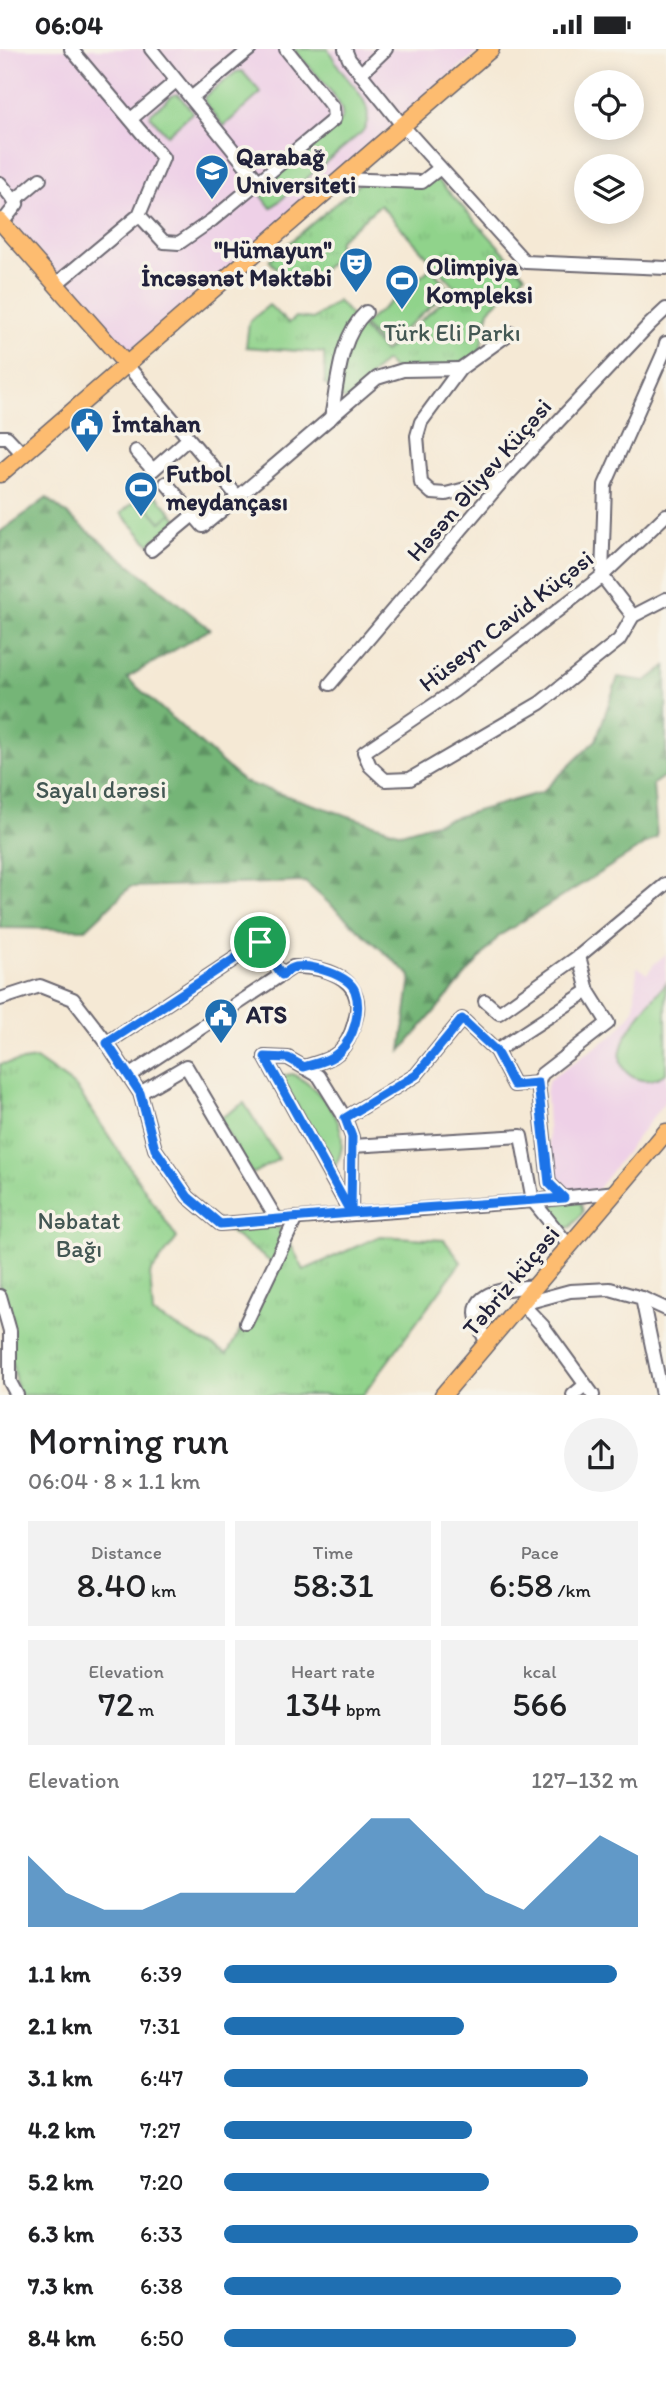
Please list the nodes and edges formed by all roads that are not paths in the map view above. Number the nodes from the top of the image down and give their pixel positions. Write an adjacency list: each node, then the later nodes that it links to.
1 (71, 49): 11 (street)
2 (151, 49): 9 (street)
3 (250, 49): 10 (street)
4 (286, 49): 16 (street)
5 (345, 49): 8 (street)
6 (386, 49): 8 (street)
7 (491, 49): 12 (main road)
8 (360, 74): 12 (street)
9 (176, 81): 10 (street); 11 (street)
10 (191, 98): 16 (street)
11 (131, 119): 19 (street)
12 (402, 125): 13 (street); 15 (main road)
13 (440, 168): 15 (street); 21 (street)
14 (40, 179): 18 (street)
15 (340, 179): 27 (main road)
16 (259, 182): 19 (street)
17 (0, 183): 18 (street)
18 (14, 201): 20 (street)
19 (139, 215): 22 (street)
20 (1, 222): 22 (main road)
21 (666, 268)
22 (55, 285): 27 (main road)
23 (666, 309): 35 (street, Həsən Əliyev Küçəsi)
24 (366, 312): 29 (street)
25 (510, 333): 28 (street)
26 (666, 344): 41 (street)
27 (126, 364): 31 (street); 33 (main road)
28 (460, 369): 29 (street); 35 (street)
29 (331, 418): 37 (street)
30 (0, 437): 33 (street)
31 (188, 439): 32 (street); 37 (street)
32 (136, 451)
33 (23, 454): 34 (main road)
34 (1, 472)
35 (504, 479): 44 (street, Həsən Əliyev Küçəsi)
36 (166, 483): 38 (street)
37 (238, 497): 38 (street)
38 (192, 515): 40 (street)
39 (666, 515): 41 (street, Hüseyn Cavid Küçəsi)
40 (151, 550)
41 (602, 576): 43 (street); 43 (street, Hüseyn Cavid Küçəsi)
42 (666, 599): 43 (street)
43 (633, 617)
44 (330, 684)
45 (666, 884): 46 (street)
46 (579, 956): 48 (street); 50 (street)
47 (282, 975): 51 (street); 53 (street); 54 (street)
48 (589, 991): 52 (street); 55 (street)
49 (0, 999): 51 (street)
50 (485, 1001)
51 (107, 1043): 54 (street)
52 (496, 1051): 55 (street); 57 (street)
53 (304, 1067): 57 (street); 63 (street)
54 (130, 1075): 56 (street)
55 (538, 1083): 61 (street)
56 (140, 1093): 65 (street); 65 (street)
57 (345, 1118): 59 (street)
58 (666, 1132): 60 (main road, Təbriz küçəsi)
59 (352, 1146): 62 (street); 63 (street)
60 (616, 1192): 61 (street); 66 (main road, Təbriz küçəsi)
61 (564, 1198): 62 (street)
62 (533, 1201): 63 (street); 66 (street)
63 (351, 1213): 64 (street)
64 (296, 1218): 65 (street); 72 (street)
65 (277, 1220)
66 (570, 1247): 67 (main road, Təbriz küçəsi)
67 (537, 1286): 70 (main road, Təbriz küçəsi); 73 (street)
68 (0, 1296): 75 (street)
69 (642, 1298): 70 (street); 71 (street); 78 (street)
70 (522, 1304): 73 (main road, Təbriz küçəsi); 74 (street)
71 (666, 1309)
72 (246, 1323)
73 (487, 1345): 76 (main road, Təbriz küçəsi)
74 (589, 1390): 77 (street)
75 (17, 1395)
76 (443, 1395)
77 (573, 1395)
78 (662, 1395)

